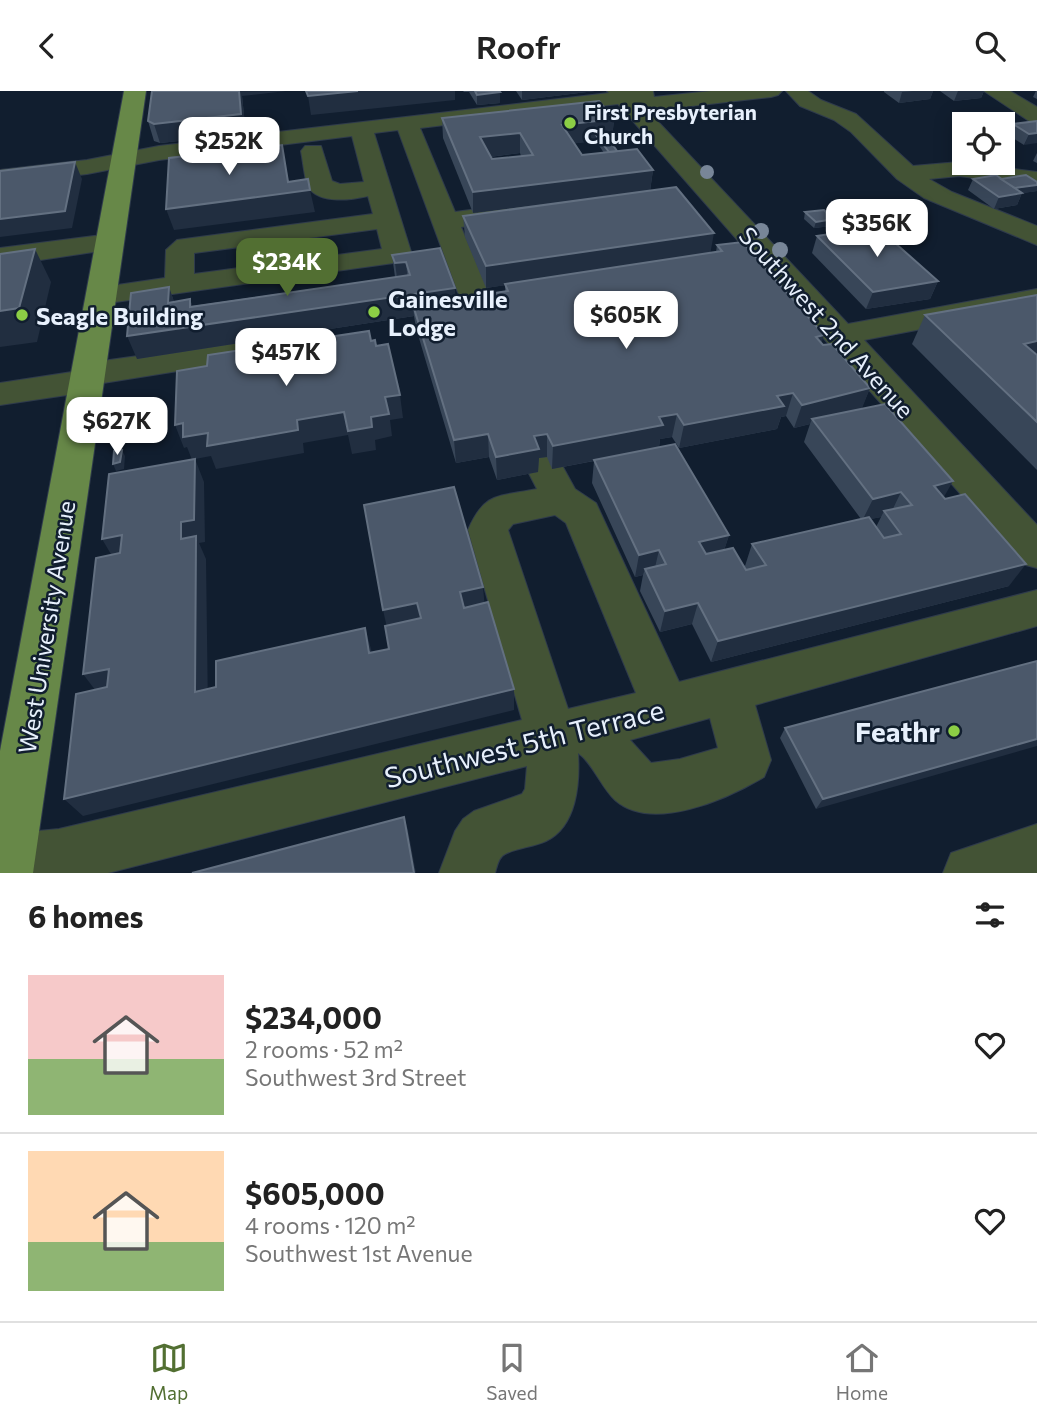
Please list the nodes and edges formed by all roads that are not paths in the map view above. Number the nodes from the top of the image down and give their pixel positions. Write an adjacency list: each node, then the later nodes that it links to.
1 (135, 91): 13 (main road, West University Avenue)
2 (771, 91): 6 (street)
3 (797, 91): 16 (street)
4 (995, 91): 7 (street)
5 (846, 94): 9 (street)
6 (635, 97): 8 (street); 20 (street, Southwest 2nd Avenue)
7 (1037, 116)
8 (406, 122): 10 (street); 22 (street)
9 (891, 127)
10 (363, 137): 11 (street); 13 (street); 19 (street)
11 (313, 151): 14 (street); 19 (street)
12 (925, 152): 15 (street)
13 (124, 160): 17 (street); 24 (main road, West University Avenue)
14 (181, 169)
15 (944, 170): 16 (street); 18 (street)
16 (906, 174): 23 (street)
17 (0, 177)
18 (1037, 179)
19 (379, 187): 30 (street)
20 (710, 195): 25 (street, Southwest 2nd Avenue); 33 (street, Southwest 2nd Avenue)
21 (540, 209): 22 (street)
22 (445, 221): 32 (street)
23 (1037, 237)
24 (110, 242): 26 (street); 30 (main road, West University Avenue)
25 (766, 254): 27 (street); 28 (street, Southwest 2nd Avenue)
26 (0, 257)
27 (733, 259)
28 (794, 285): 29 (street); 33 (street, Southwest 2nd Avenue)
29 (760, 290)
30 (101, 295): 35 (main road, West University Avenue)
31 (1037, 298): 33 (street)
32 (483, 317)
33 (851, 333): 39 (street, Southwest 2nd Avenue); 40 (street, Southwest 2nd Avenue)
34 (285, 345): 35 (street)
35 (87, 378): 36 (street); 46 (main road, West University Avenue)
36 (0, 394)
37 (540, 458): 38 (street)
38 (561, 499): 43 (street); 44 (street)
39 (1037, 516)
40 (1037, 552)
41 (1037, 608): 42 (street, Southwest 5th Terrace)
42 (728, 691): 43 (street, Southwest 5th Terrace); 44 (street)
43 (666, 708): 44 (street, Southwest 5th Terrace)
44 (572, 731): 46 (street, Southwest 5th Terrace); 47 (street)
45 (1037, 852): 48 (street)
46 (6, 867)
47 (467, 873)
48 (971, 873)

